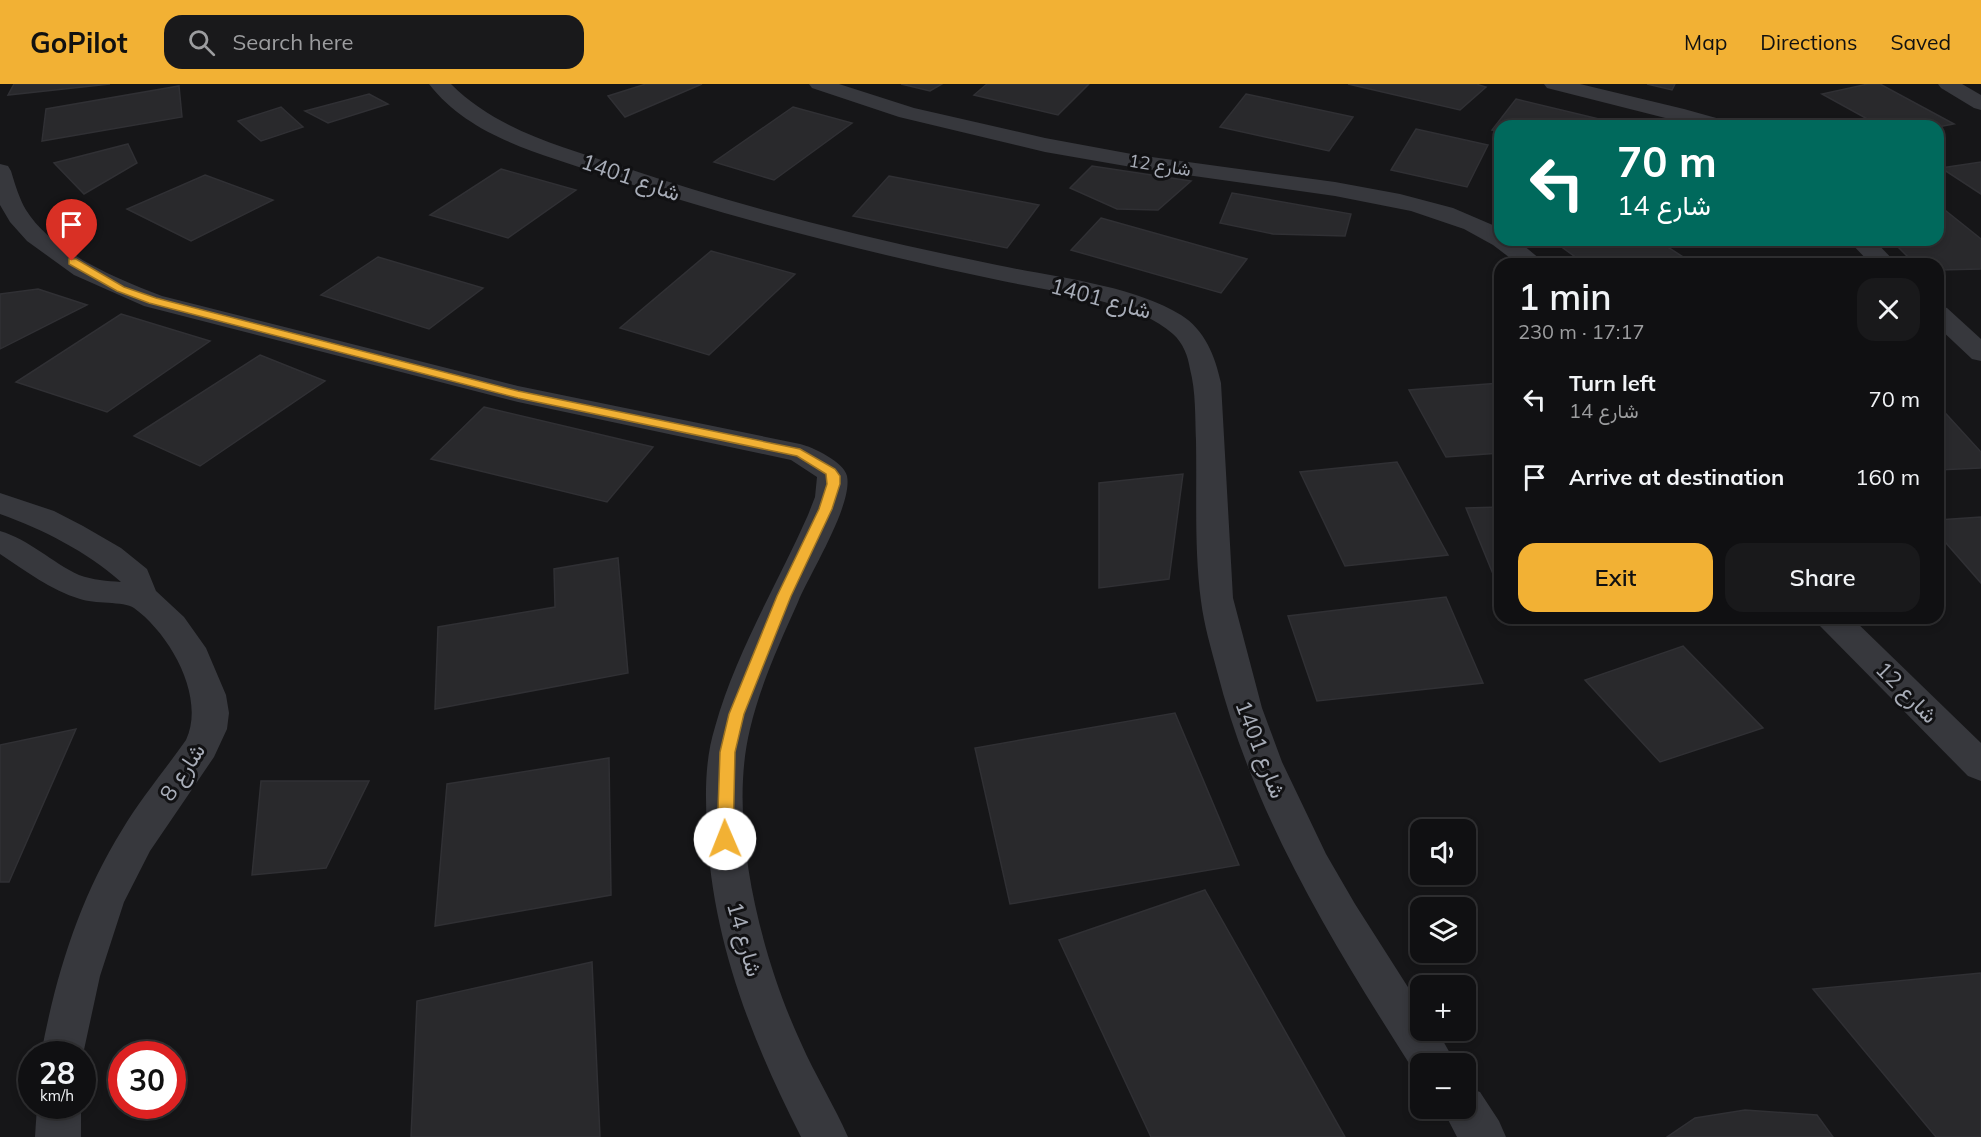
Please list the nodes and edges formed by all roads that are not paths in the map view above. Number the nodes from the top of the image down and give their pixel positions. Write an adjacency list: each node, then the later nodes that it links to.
1 (439, 84): 21 (street, شارع 1401)
2 (819, 84): 8 (street, شارع 12)
3 (1554, 84): 6 (street)
4 (1948, 84): 5 (street)
5 (1981, 104)
6 (1701, 120)
7 (0, 171): 25 (street, شارع 14)
8 (1494, 235)
9 (1510, 246): 11 (street, شارع 12)
10 (1866, 246): 12 (street)
11 (1526, 258)
12 (1879, 258)
13 (1944, 319): 14 (street)
14 (1981, 353)
15 (0, 503): 17 (street, شارع 8)
16 (0, 542): 17 (street)
17 (141, 596): 20 (street, شارع 8)
18 (1838, 624): 19 (street, شارع 12)
19 (1981, 766)
20 (65, 1041)
21 (1427, 1053)
22 (59, 1119): 24 (street)
23 (1471, 1119): 26 (street)
24 (58, 1137)
25 (825, 1137)
26 (1483, 1137)

